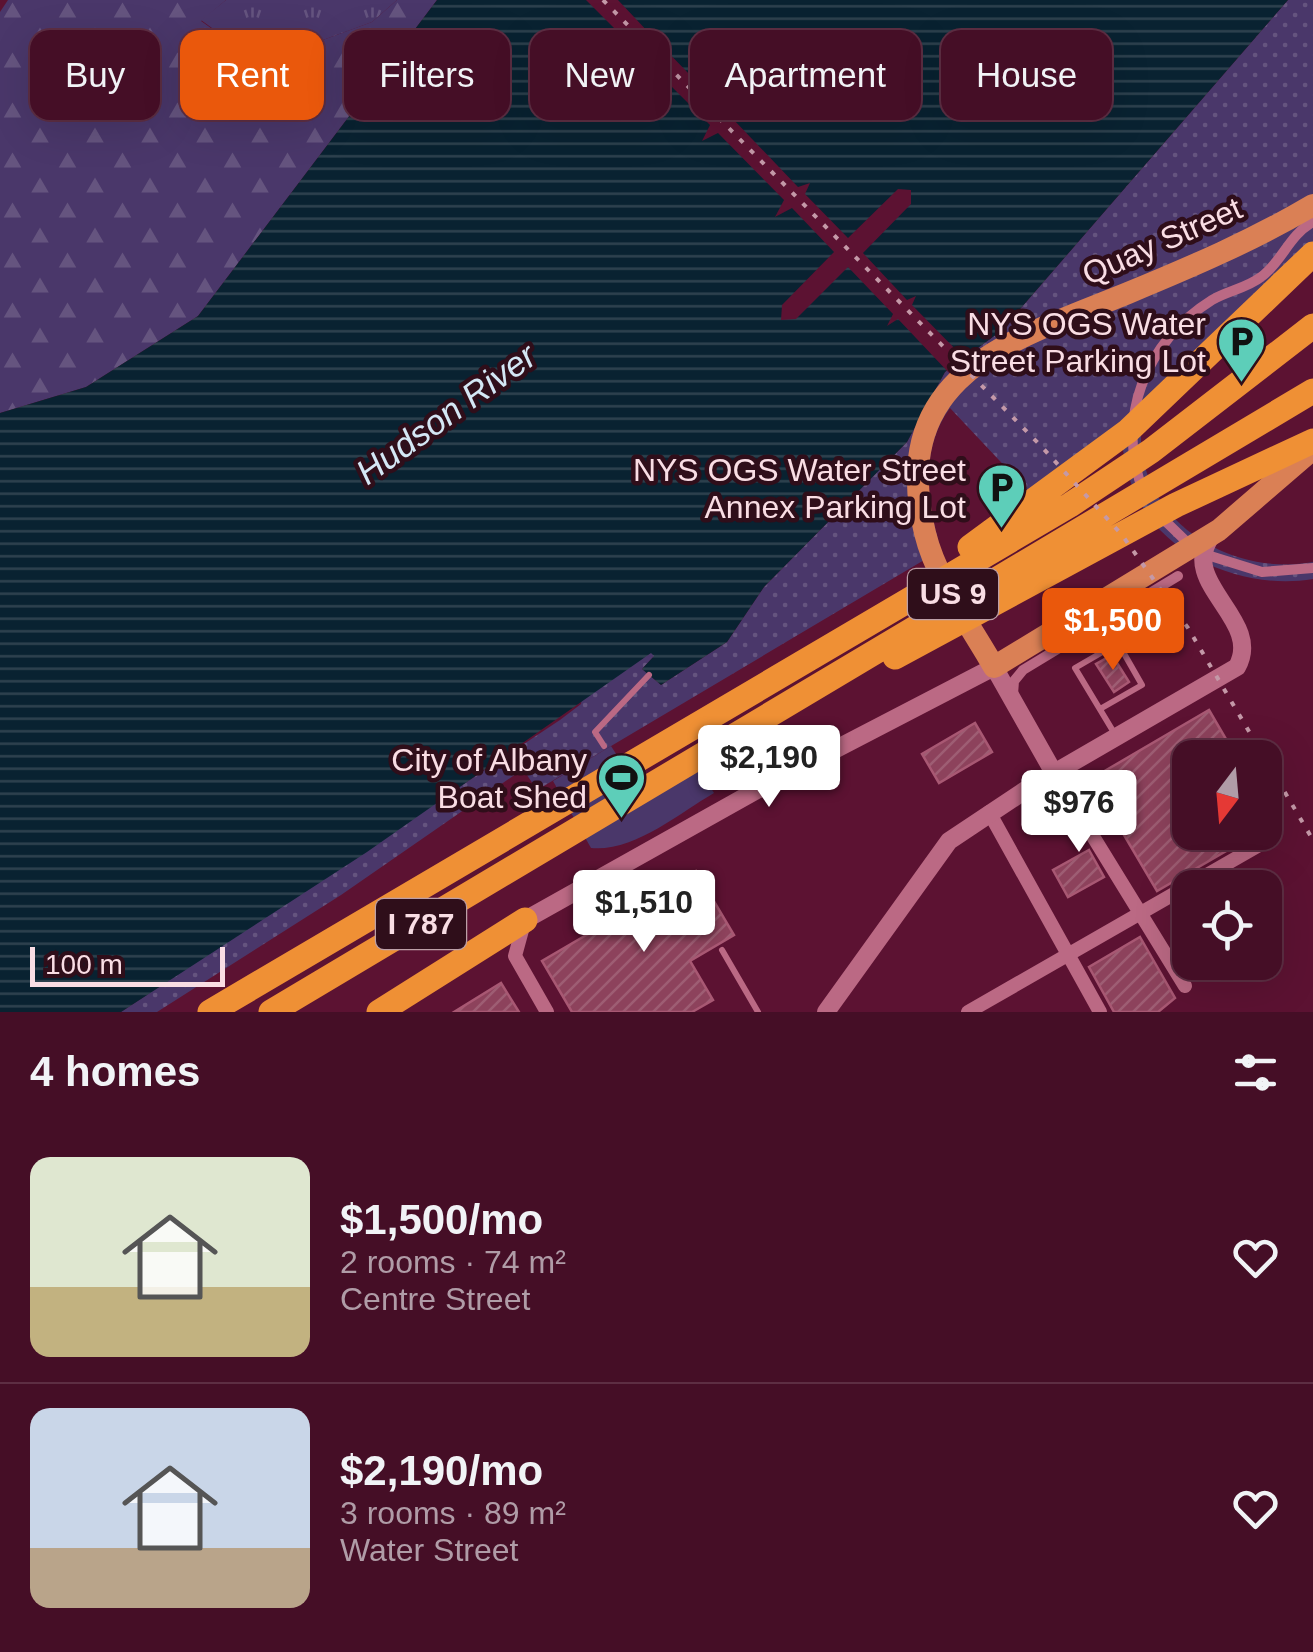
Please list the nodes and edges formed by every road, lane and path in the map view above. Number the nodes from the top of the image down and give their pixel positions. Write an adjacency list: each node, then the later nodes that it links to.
1 (1313, 205): 13 (main road, Quay Street / US 9)
2 (1313, 222): 9 (street)
3 (1313, 254): 15 (highway)
4 (1313, 326): 15 (highway, I 787)
5 (1313, 391): 18 (highway, I 787)
6 (1313, 441): 18 (highway)
7 (1313, 449): 8 (main road, US 9)
8 (1218, 530): 12 (main road, US 9); 19 (street)
9 (1313, 568)
10 (1178, 576): 16 (street)
11 (1055, 593): 12 (lane)
12 (1072, 620): 13 (main road, US 9)
13 (994, 667): 16 (street); 23 (street)
14 (649, 675): 20 (lane)
15 (770, 680): 31 (highway, I 787)
16 (1012, 697): 22 (street)
17 (1100, 710): 17 (lane); 19 (lane)
18 (742, 731): 32 (highway, I 787)
19 (1116, 737): 22 (street)
20 (604, 746)
21 (743, 766): 23 (lane)
22 (1054, 773): 24 (street); 26 (street)
23 (758, 790): 27 (street)
24 (989, 812): 29 (street); 36 (street)
25 (1251, 850): 26 (street)
26 (1142, 914): 29 (street); 30 (street)
27 (525, 920): 33 (highway); 34 (street)
28 (722, 950): 35 (lane)
29 (1069, 954): 37 (street); 38 (street)
30 (1185, 986)
31 (210, 1012)
32 (271, 1012)
33 (379, 1012)
34 (547, 1012)
35 (758, 1012)
36 (826, 1012)
37 (968, 1012)
38 (1100, 1012)

